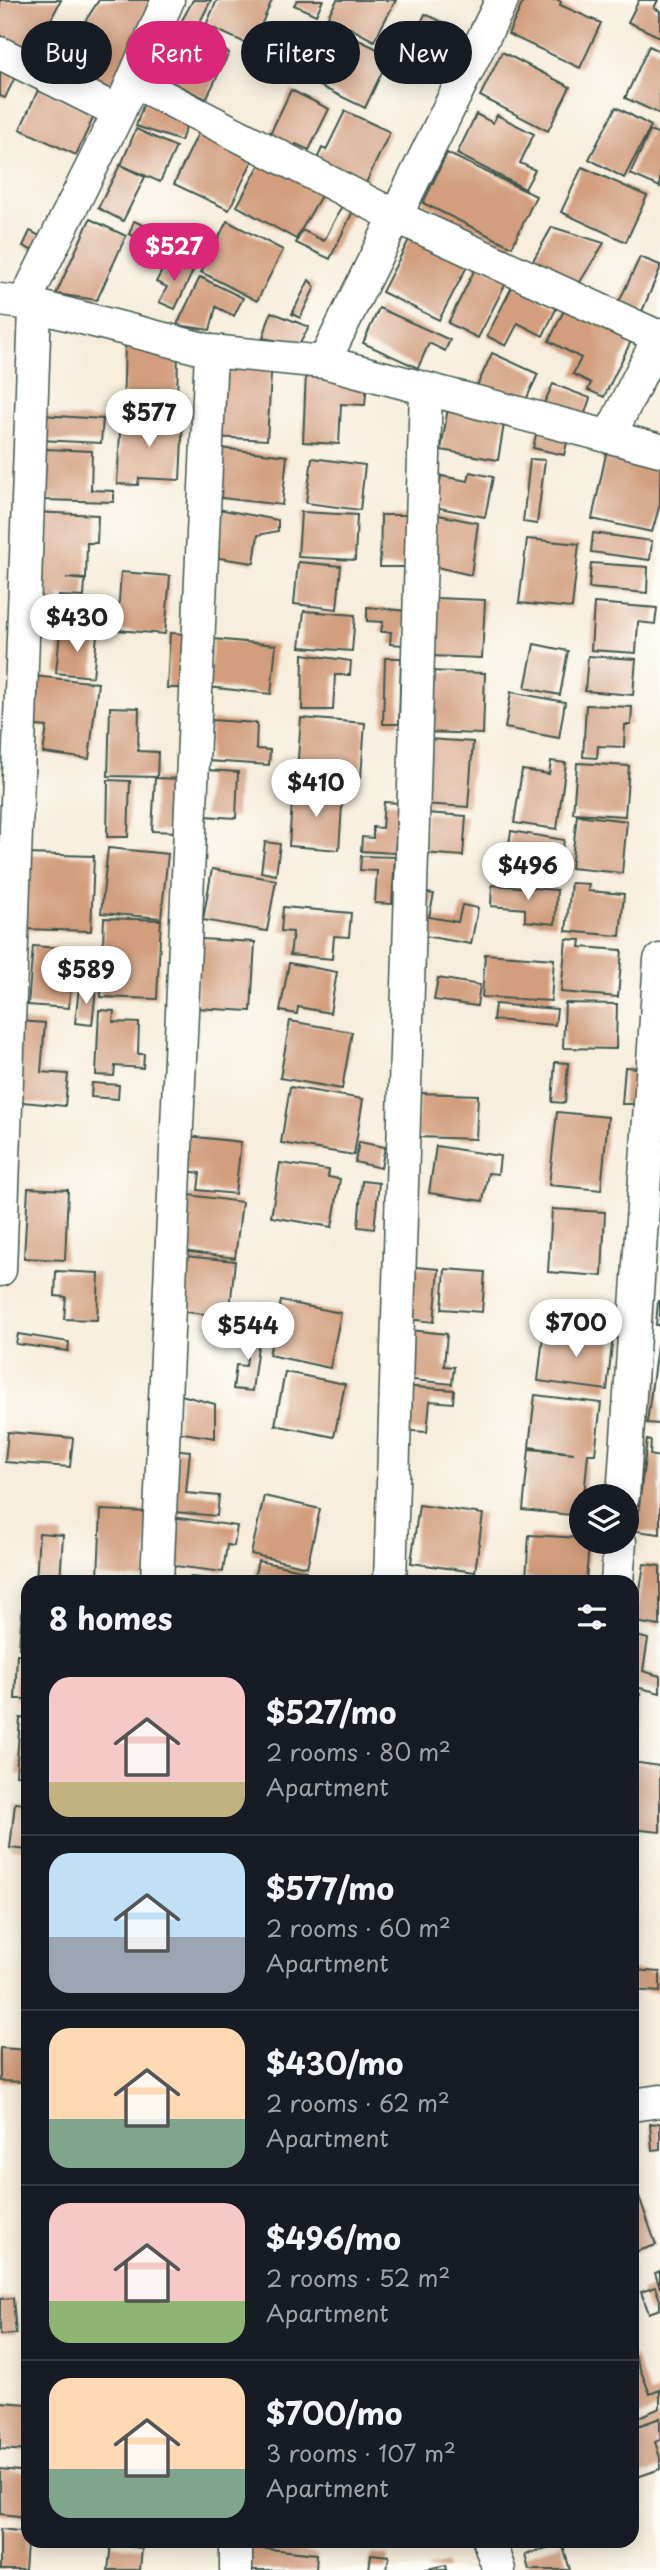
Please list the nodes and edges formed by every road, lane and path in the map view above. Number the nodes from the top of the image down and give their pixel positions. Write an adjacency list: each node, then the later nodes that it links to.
1 (168, 0): 3 (street)
2 (502, 0): 8 (street)
3 (159, 21)
4 (0, 53): 7 (street)
5 (131, 84): 7 (street)
6 (138, 84): 8 (street)
7 (119, 112): 9 (street)
8 (396, 216): 10 (street); 12 (street)
9 (19, 304): 11 (street); 17 (street)
10 (659, 336): 14 (street)
11 (211, 351): 12 (street); 20 (street)
12 (324, 362): 13 (street)
13 (426, 390): 14 (street); 21 (street)
14 (609, 437): 15 (street)
15 (660, 450)
16 (660, 960): 18 (street)
17 (0, 1270)
18 (624, 1484)
19 (619, 1554): 22 (street)
20 (157, 1575)
21 (390, 1575)
22 (618, 1575)
23 (660, 2101): 24 (street)
24 (639, 2104)
25 (236, 2548): 27 (street)
26 (491, 2548): 28 (street)
27 (236, 2570)
28 (499, 2570)

